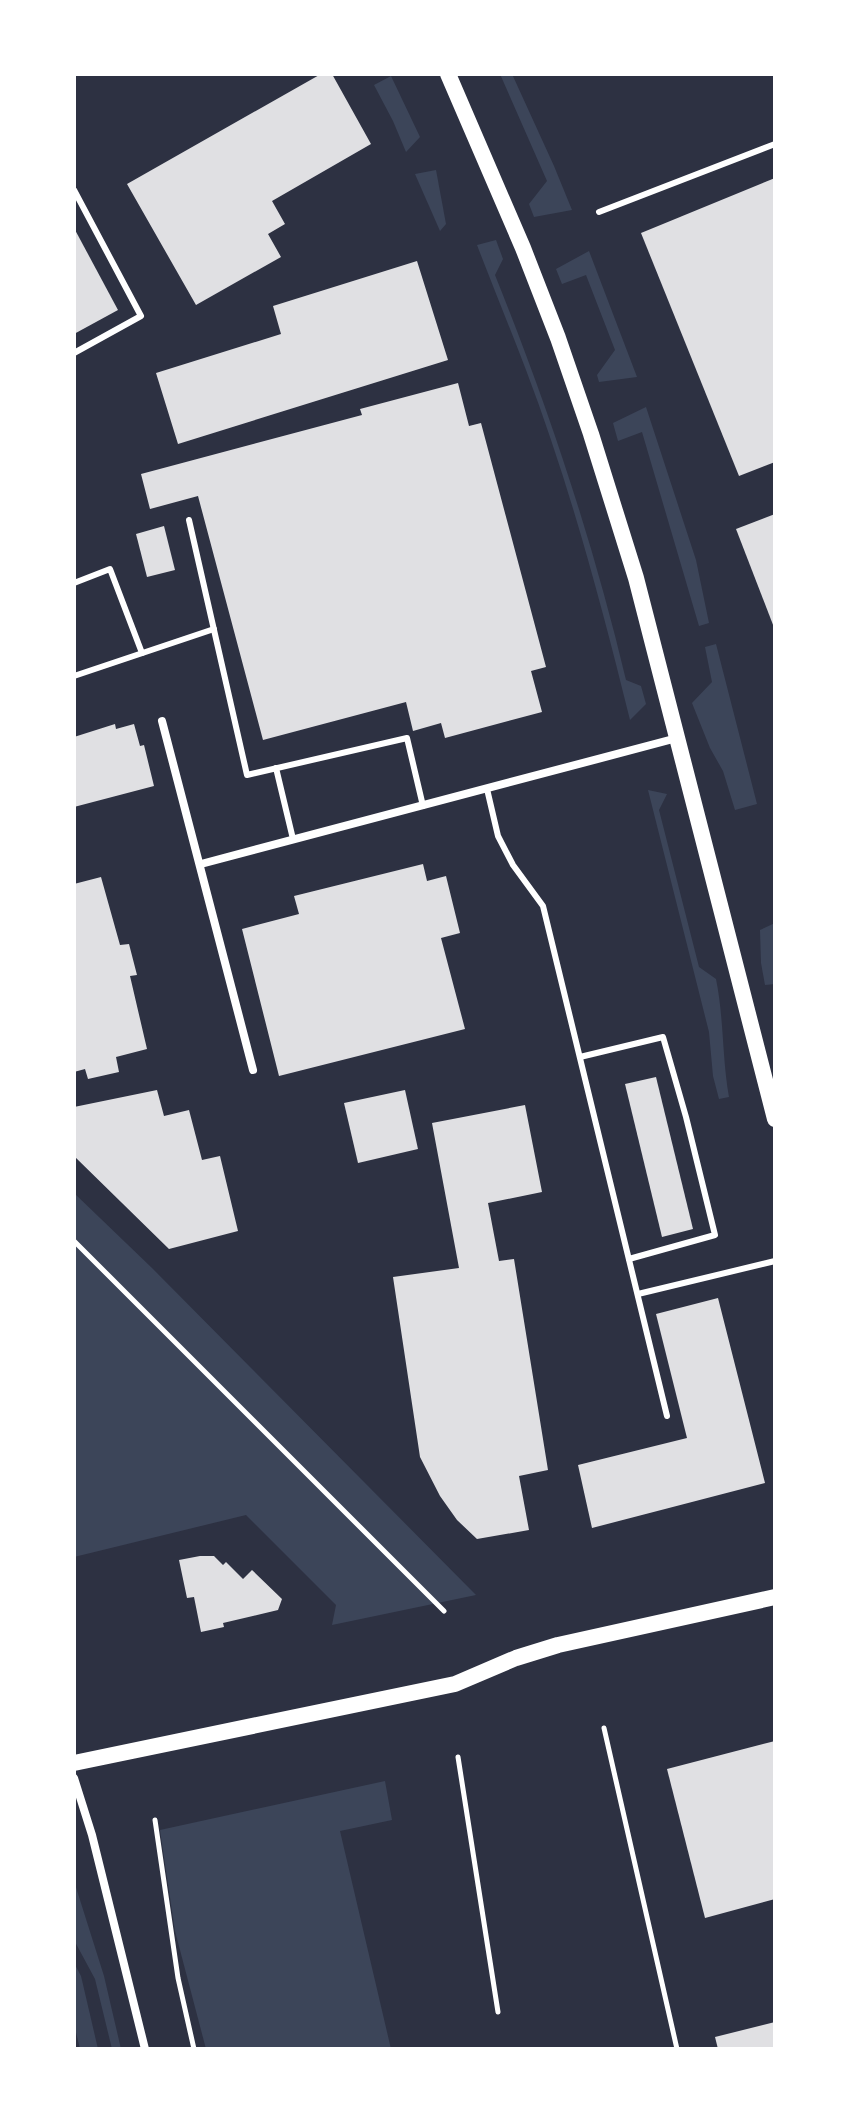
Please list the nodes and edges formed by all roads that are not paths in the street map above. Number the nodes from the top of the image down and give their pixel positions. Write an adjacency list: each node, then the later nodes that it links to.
1 (448, 74): 12 (main road)
2 (775, 144): 4 (lane)
3 (74, 190): 5 (lane)
4 (599, 212)
5 (74, 353)
6 (189, 520): 8 (lane)
7 (74, 583): 9 (lane)
8 (214, 629): 9 (lane); 13 (lane)
9 (142, 653): 10 (lane)
10 (74, 676)
11 (162, 721): 17 (street)
12 (678, 738): 14 (street); 20 (main road)
13 (276, 768): 15 (lane); 16 (lane)
14 (487, 789): 15 (street); 18 (lane)
15 (423, 806): 16 (street)
16 (293, 839): 17 (street)
17 (201, 864): 19 (street)
18 (580, 1057): 21 (lane); 21 (lane)
19 (253, 1070)
20 (775, 1119)
21 (629, 1259): 23 (lane)
22 (775, 1261): 23 (lane)
23 (638, 1294): 24 (lane)
24 (667, 1416)
25 (775, 1597): 26 (main road)
26 (74, 1763)
27 (74, 1778): 28 (street)
28 (145, 2049)

